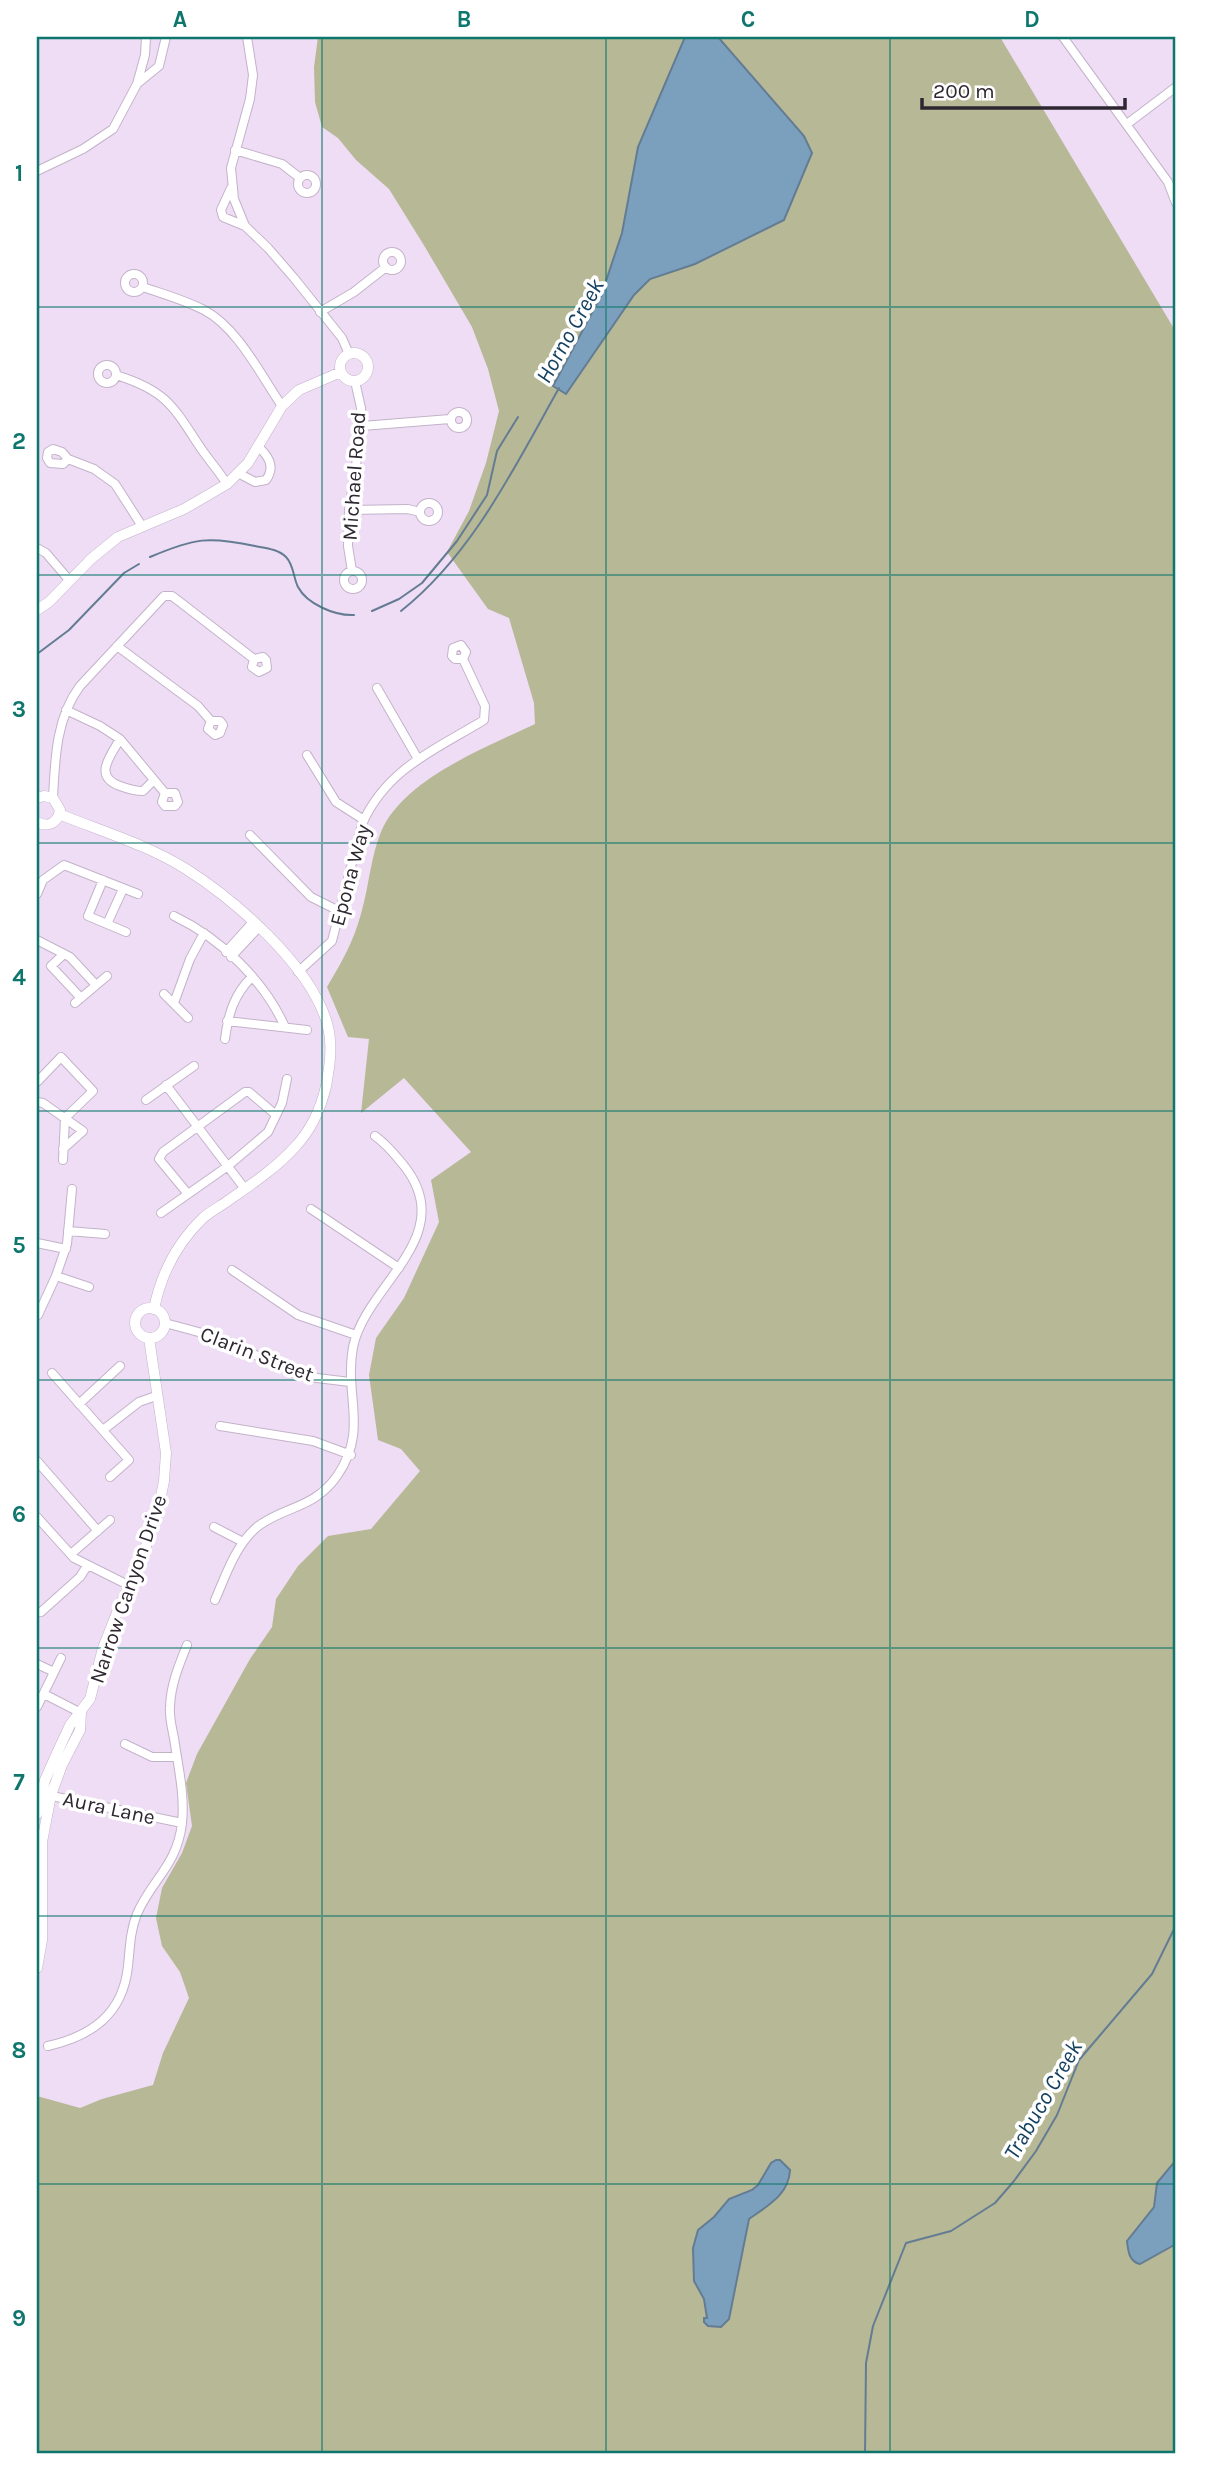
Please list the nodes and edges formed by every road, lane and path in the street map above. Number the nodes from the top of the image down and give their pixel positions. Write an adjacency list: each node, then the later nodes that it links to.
1 (146, 37): 5 (street)
2 (166, 37): 5 (street)
3 (247, 37): 8 (street)
4 (1063, 37): 7 (street)
5 (137, 84): 9 (street)
6 (1176, 87): 7 (street)
7 (1127, 124): 12 (street)
8 (235, 150): 10 (street); 11 (street)
9 (37, 171)
10 (300, 178)
11 (232, 185): 13 (street); 13 (street)
12 (1176, 203)
13 (245, 226): 16 (street)
14 (386, 267): 16 (street)
15 (143, 287): 21 (street)
16 (320, 312): 17 (street)
17 (349, 354): 18 (street); 20 (street)
18 (341, 372): 20 (street); 21 (street)
19 (116, 375): 27 (street)
20 (355, 381): 23 (street, Michael Road)
21 (282, 405): 24 (street)
22 (450, 419): 23 (street)
23 (362, 426): 28 (street, Michael Road)
24 (258, 446): 26 (street); 26 (street)
25 (68, 459): 30 (street)
26 (238, 473): 27 (street)
27 (227, 484): 30 (street)
28 (349, 510): 29 (street); 32 (street, Michael Road)
29 (420, 512)
30 (142, 526): 33 (street)
31 (37, 548): 33 (street)
32 (352, 570)
33 (69, 580): 34 (street)
34 (37, 610)
35 (117, 646): 36 (street); 39 (street); 40 (street)
36 (254, 659)
37 (463, 659): 43 (street, Epona Way)
38 (377, 688): 43 (street)
39 (66, 710): 41 (street); 46 (street)
40 (211, 721)
41 (120, 739): 44 (street); 44 (street)
42 (307, 755): 48 (street)
43 (418, 759): 48 (street, Epona Way)
44 (154, 780): 45 (street)
45 (165, 793)
46 (45, 798): 47 (street)
47 (59, 814): 49 (street); 58 (street, Narrow Canyon Drive)
48 (364, 820): 55 (street, Epona Way)
49 (38, 825)
50 (250, 835): 55 (street)
51 (103, 880): 52 (street); 53 (street); 57 (street)
52 (123, 888): 54 (street); 57 (street)
53 (37, 894)
54 (138, 894)
55 (341, 912): 64 (street, Epona Way)
56 (174, 915): 60 (street)
57 (107, 924): 59 (street)
58 (256, 925): 63 (street); 64 (street, Narrow Canyon Drive)
59 (125, 932)
60 (204, 933): 63 (street); 69 (street)
61 (37, 940): 62 (street)
62 (64, 954): 67 (street); 67 (street)
63 (229, 955): 66 (street)
64 (298, 972): 89 (street, Narrow Canyon Drive)
65 (107, 976): 67 (street)
66 (252, 977): 71 (street); 72 (street)
67 (96, 985)
68 (164, 994): 69 (street)
69 (173, 1003): 70 (street)
70 (188, 1018)
71 (228, 1021): 72 (street); 74 (street)
72 (285, 1027): 73 (street)
73 (307, 1030)
74 (225, 1040)
75 (194, 1066): 78 (street)
76 (287, 1079): 81 (street)
77 (37, 1082): 82 (street)
78 (166, 1085): 79 (street); 83 (street)
79 (146, 1100)
80 (37, 1102): 82 (street)
81 (276, 1115): 83 (street); 87 (street)
82 (65, 1118): 85 (street); 85 (street)
83 (196, 1126): 87 (street); 90 (street)
84 (375, 1136): 97 (street)
85 (63, 1149): 86 (street)
86 (63, 1160)
87 (228, 1166): 89 (street); 90 (street)
88 (72, 1189): 93 (street)
89 (245, 1189): 101 (street, Narrow Canyon Drive)
90 (188, 1194): 92 (street)
91 (311, 1209): 97 (street)
92 (161, 1213)
93 (68, 1231): 94 (street); 96 (street)
94 (105, 1234)
95 (37, 1243): 96 (street)
96 (66, 1249): 99 (street)
97 (399, 1268): 104 (street)
98 (232, 1270): 104 (street)
99 (57, 1276): 100 (street); 102 (street)
100 (89, 1287)
101 (154, 1309): 103 (street); 105 (street, Narrow Canyon Drive)
102 (37, 1315)
103 (165, 1324): 105 (street); 108 (street, Clarin Street)
104 (356, 1335): 108 (street)
105 (149, 1338): 109 (street, Narrow Canyon Drive)
106 (120, 1366): 110 (street)
107 (52, 1373): 110 (street)
108 (351, 1382): 113 (street)
109 (156, 1396): 112 (street); 123 (street, Narrow Canyon Drive)
110 (79, 1404): 112 (street)
111 (220, 1426): 113 (street)
112 (103, 1430): 115 (street)
113 (351, 1455): 120 (street)
114 (37, 1461): 119 (street)
115 (110, 1476)
116 (37, 1517): 121 (street)
117 (110, 1520): 119 (street)
118 (214, 1527): 120 (street)
119 (98, 1531): 121 (street)
120 (243, 1542): 124 (street)
121 (71, 1554): 122 (street)
122 (87, 1566): 123 (street); 125 (street)
123 (128, 1585): 132 (street, Narrow Canyon Drive)
124 (215, 1600)
125 (41, 1612)
126 (187, 1645): 134 (street)
127 (61, 1658): 129 (street)
128 (37, 1664): 129 (street)
129 (54, 1672): 130 (street)
130 (44, 1694): 131 (street); 132 (street)
131 (37, 1707)
132 (81, 1713): 135 (street, Narrow Canyon Drive)
133 (125, 1744): 134 (street)
134 (176, 1757): 137 (street)
135 (43, 1795): 136 (street, Narrow Canyon Drive); 137 (street, Aura Lane); 138 (street, Narrow Canyon Drive)
136 (37, 1814)
137 (182, 1823): 140 (street)
138 (39, 1890): 139 (street, Narrow Canyon Drive)
139 (37, 1968)
140 (48, 2046)

